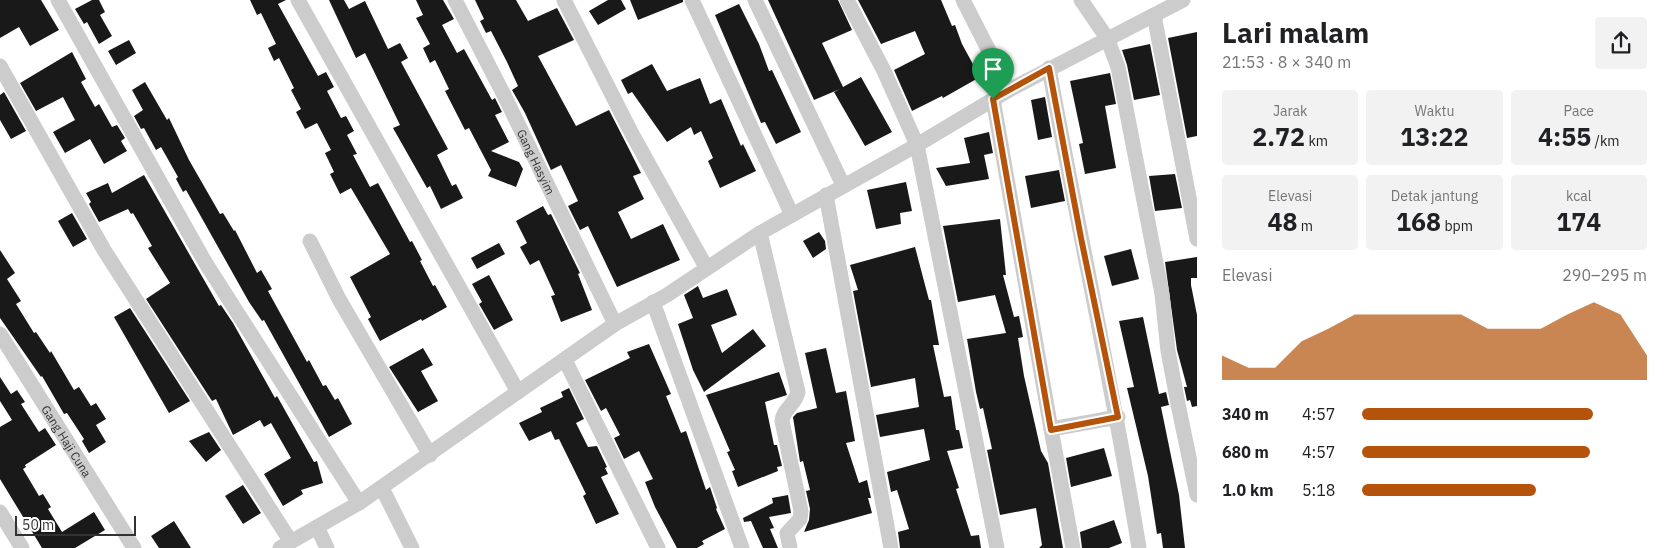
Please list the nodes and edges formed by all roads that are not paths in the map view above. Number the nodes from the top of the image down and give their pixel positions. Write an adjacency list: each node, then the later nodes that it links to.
1 (58, 0): 35 (street)
2 (298, 0): 29 (street)
3 (455, 0): 26 (street, Gang Hasyim)
4 (564, 0): 24 (street)
5 (692, 0): 20 (street)
6 (755, 0): 18 (street)
7 (847, 0): 17 (street)
8 (963, 0): 15 (street)
9 (1081, 0): 12 (street)
10 (1176, 2): 11 (street)
11 (1154, 15): 12 (street); 22 (street)
12 (1107, 38): 14 (street); 34 (street)
13 (0, 66): 38 (street)
14 (1049, 68): 15 (street); 30 (street)
15 (1008, 90): 16 (street)
16 (993, 99): 17 (street); 31 (street)
17 (917, 145): 18 (street); 47 (street)
18 (843, 185): 19 (street)
19 (826, 196): 20 (street); 46 (street)
20 (792, 216): 21 (street)
21 (760, 233): 24 (street); 45 (street)
22 (1197, 239)
23 (310, 241): 32 (street)
24 (706, 267): 25 (street)
25 (653, 302): 26 (street); 44 (street)
26 (615, 324): 28 (street)
27 (0, 334): 40 (street, Gang Haji Cuna)
28 (564, 360): 29 (street); 43 (street)
29 (518, 392): 32 (street)
30 (1118, 417): 31 (street); 49 (street)
31 (1051, 430): 48 (street)
32 (430, 455): 33 (street)
33 (382, 488): 35 (street); 42 (street)
34 (1197, 495)
35 (359, 503): 37 (street)
36 (0, 512): 39 (street)
37 (317, 527): 38 (street); 41 (street)
38 (285, 545)
39 (22, 548)
40 (134, 548)
41 (327, 548)
42 (412, 548)
43 (658, 548)
44 (742, 548)
45 (790, 548)
46 (891, 548)
47 (997, 548)
48 (1073, 548)
49 (1139, 548)

